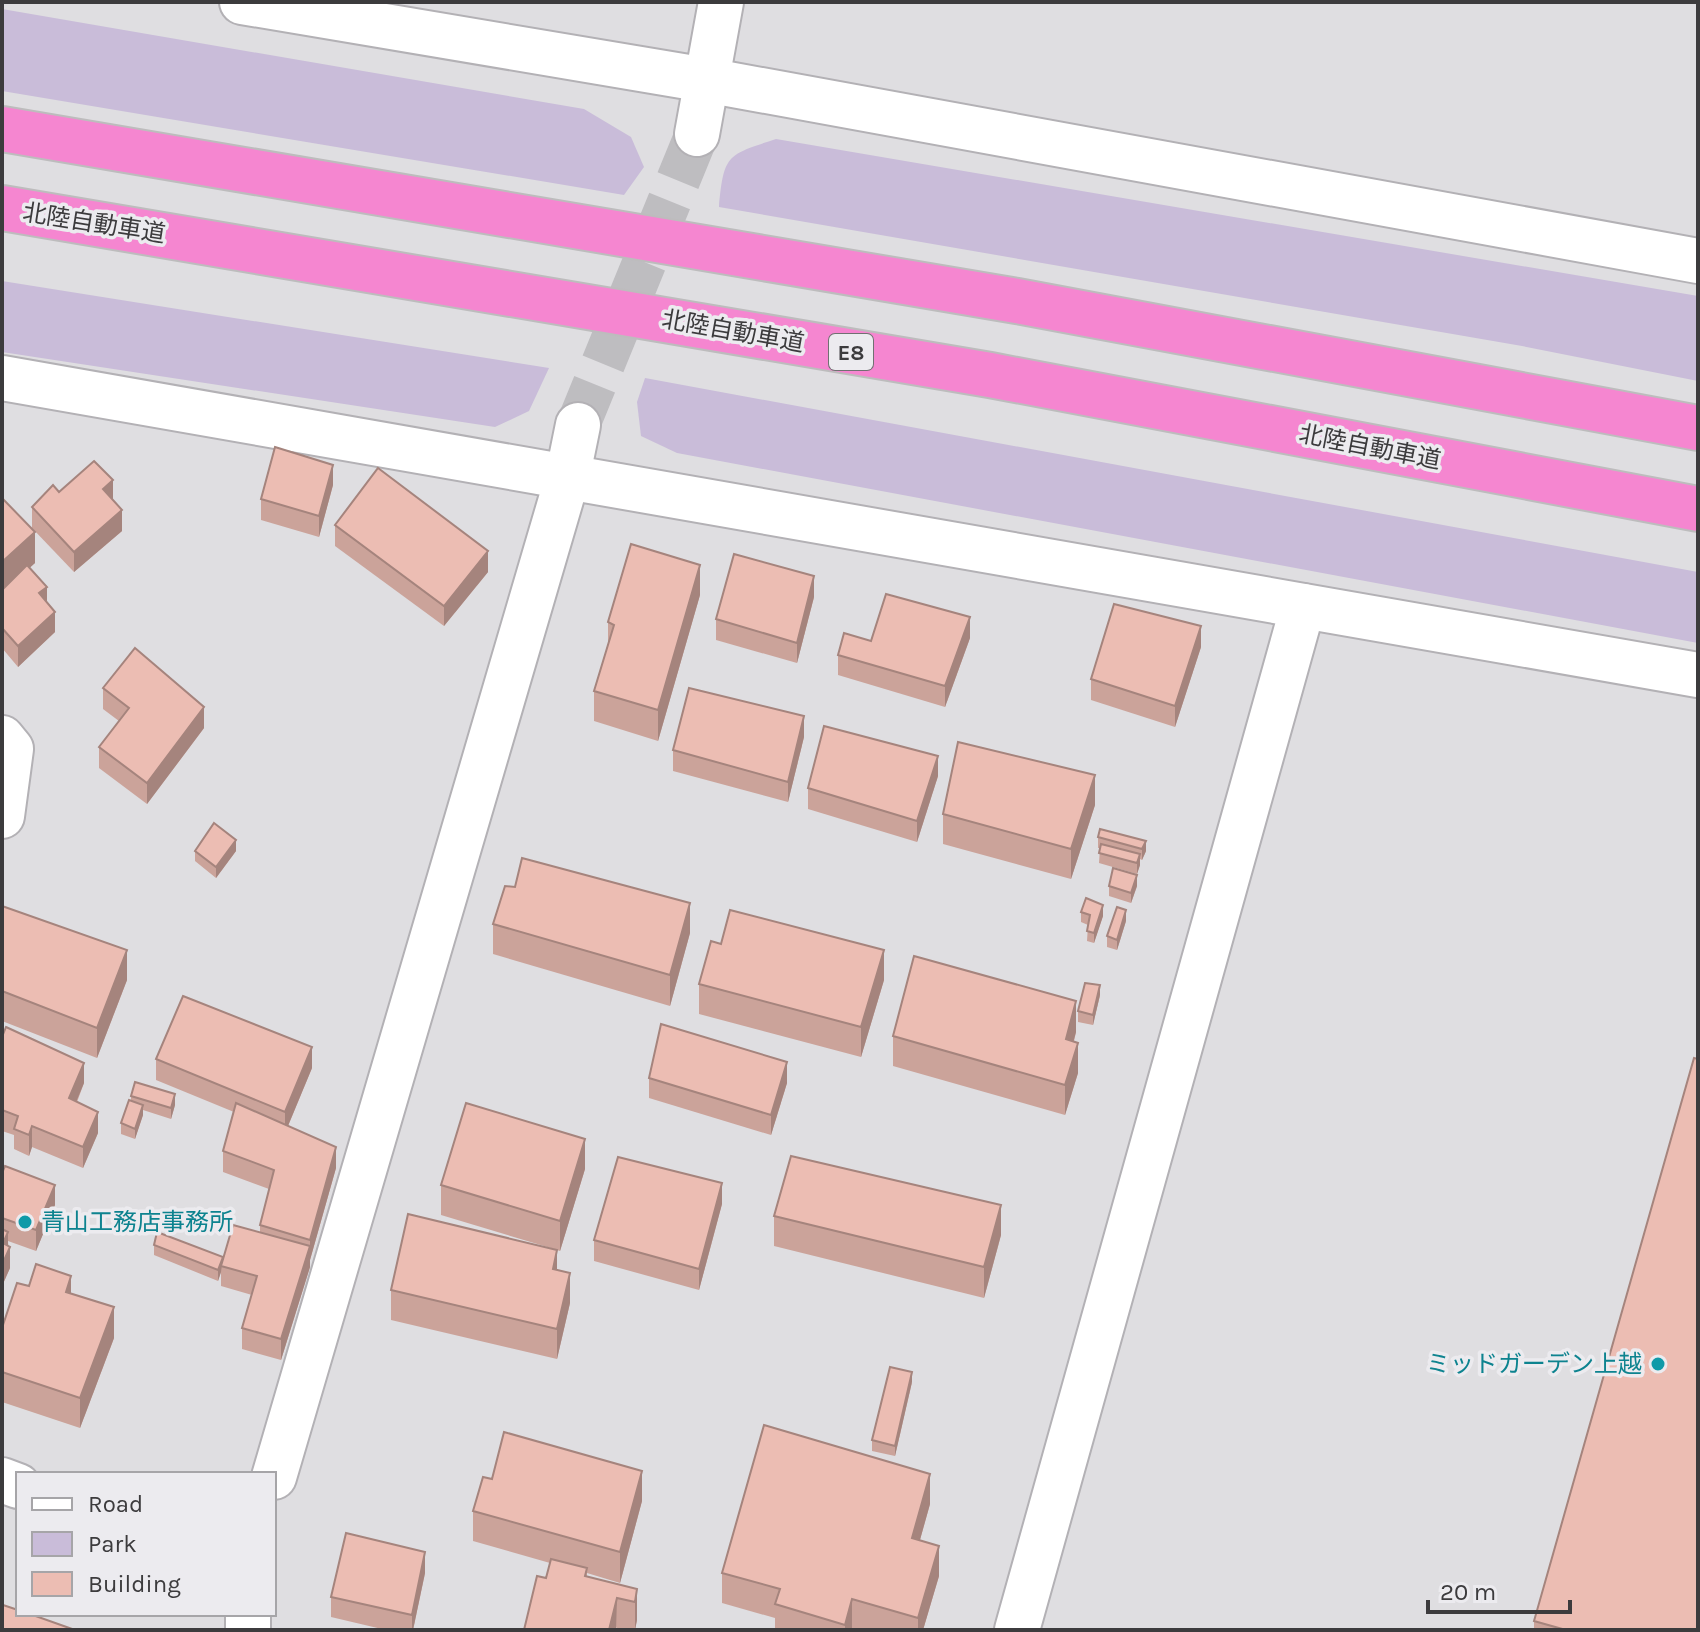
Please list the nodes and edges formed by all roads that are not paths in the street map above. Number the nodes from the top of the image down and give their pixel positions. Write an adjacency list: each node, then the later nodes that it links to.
1 (242, 2): 3 (street)
2 (721, 2): 3 (street)
3 (706, 80): 5 (street); 7 (street)
4 (2, 129): 10 (highway)
5 (697, 134)
6 (2, 208): 12 (highway, 北陸自動車道 / E8)
7 (1698, 261)
8 (2, 378): 11 (street)
9 (578, 425): 11 (street)
10 (1698, 428)
11 (567, 479): 13 (street); 17 (street)
12 (1698, 509)
13 (1303, 606): 14 (street); 18 (street)
14 (1698, 675)
15 (2, 738): 16 (street)
16 (2, 816)
17 (275, 1472)
18 (1017, 1630)

